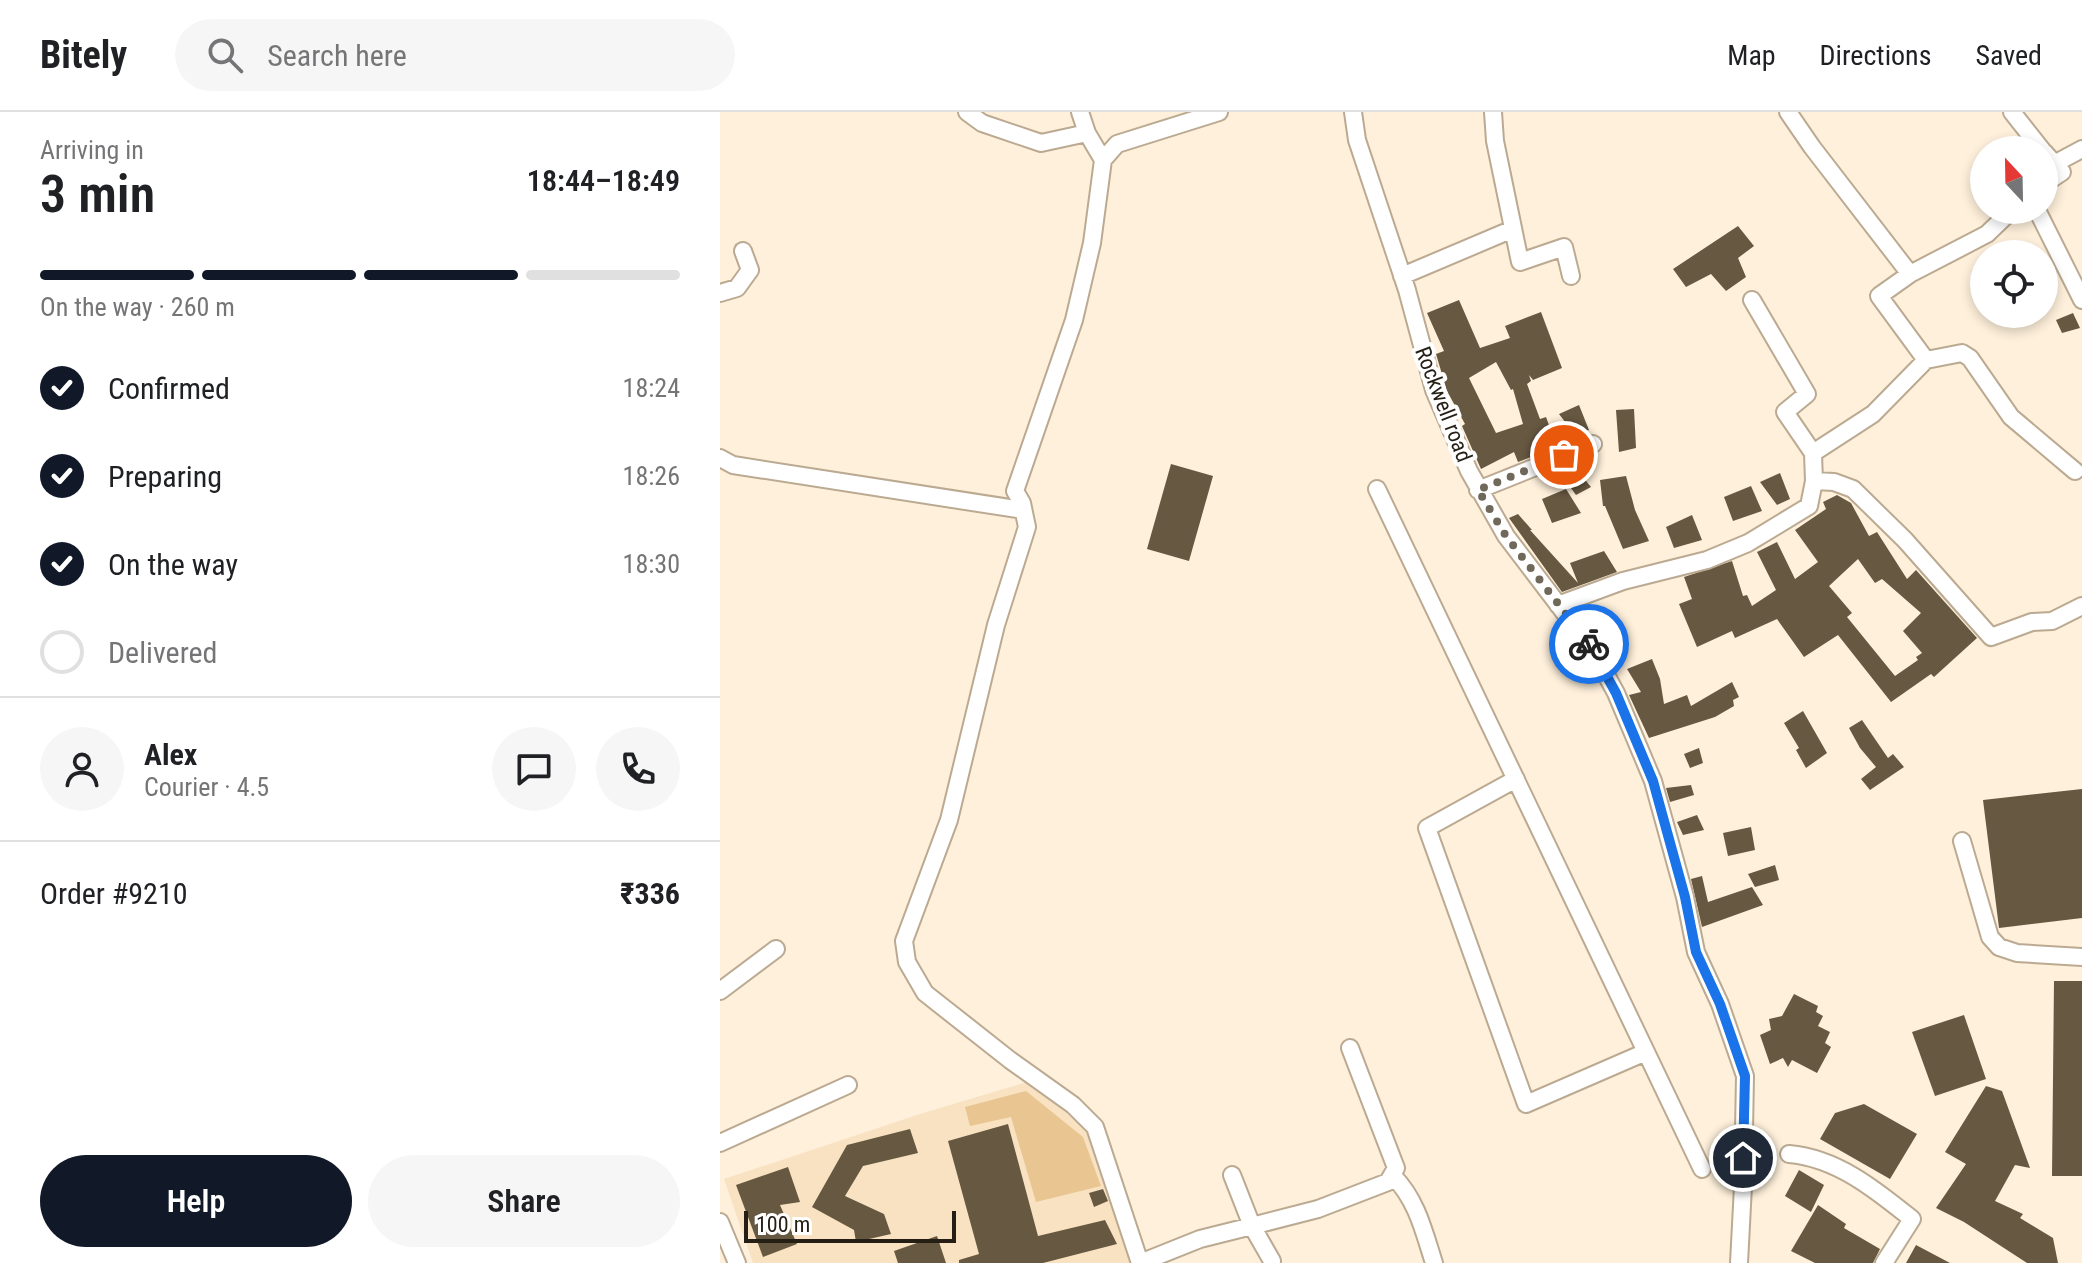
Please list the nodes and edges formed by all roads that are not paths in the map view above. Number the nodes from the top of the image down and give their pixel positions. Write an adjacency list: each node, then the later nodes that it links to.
1 (967, 112): 8 (street)
2 (1080, 112): 8 (street)
3 (1219, 112): 12 (street)
4 (1353, 112): 18 (street, Rockwell road)
5 (1493, 112): 15 (street)
6 (1788, 112): 17 (street)
7 (2012, 112): 9 (street)
8 (1087, 133): 12 (street)
9 (2032, 136)
10 (2082, 149): 11 (street)
11 (2058, 153)
12 (1103, 160): 31 (street)
13 (1997, 224): 17 (street)
14 (2044, 224): 22 (street)
15 (1513, 229): 18 (street); 19 (street)
16 (743, 251): 20 (street)
17 (1910, 274): 23 (street)
18 (1402, 276): 30 (street, Rockwell road)
19 (1571, 276)
20 (720, 293)
21 (1752, 300): 25 (street)
22 (2082, 300)
23 (1926, 360): 25 (street); 27 (street)
24 (1593, 444): 30 (street)
25 (1813, 453): 28 (street)
26 (720, 458): 31 (street)
27 (2075, 471)
28 (1814, 481): 32 (street); 33 (street)
29 (1377, 489): 34 (street)
30 (1478, 490): 32 (street, Rockwell road)
31 (1023, 510): 51 (street)
32 (1558, 605): 53 (street, Rockwell road)
33 (2082, 606)
34 (1516, 779): 40 (street); 40 (street)
35 (1962, 841): 37 (street)
36 (776, 949): 38 (street)
37 (2082, 957)
38 (720, 991)
39 (1350, 1048): 46 (street)
40 (1646, 1052): 44 (street)
41 (848, 1085): 42 (street)
42 (720, 1143)
43 (1789, 1154): 54 (street)
44 (1702, 1169)
45 (1232, 1175): 48 (street)
46 (1393, 1176): 48 (street); 52 (street)
47 (720, 1222): 50 (street)
48 (1252, 1226): 49 (street); 51 (street)
49 (1272, 1261)
50 (737, 1263)
51 (1140, 1263)
52 (1434, 1263)
53 (1739, 1263)
54 (1884, 1263)

